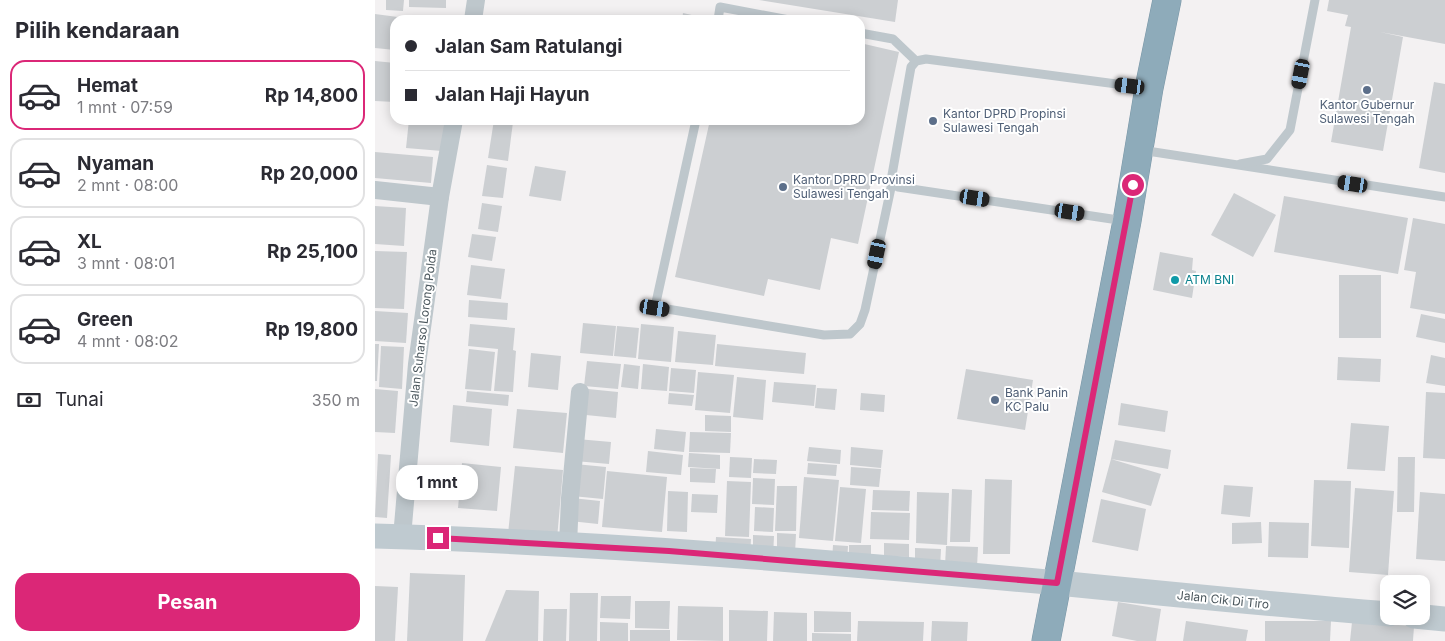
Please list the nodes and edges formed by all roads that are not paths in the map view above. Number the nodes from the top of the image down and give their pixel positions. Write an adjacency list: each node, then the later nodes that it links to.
1 (476, 0): 4 (street)
2 (1167, 0): 9 (highway)
3 (1315, 0): 13 (lane)
4 (474, 15)
5 (718, 15): 6 (lane)
6 (762, 15)
7 (865, 34): 8 (lane)
8 (917, 61): 9 (lane); 14 (lane)
9 (1149, 88): 12 (highway)
10 (453, 125): 16 (street, Jalan Suharso Lorong Polda)
11 (695, 125): 14 (lane)
12 (1139, 150): 13 (lane); 18 (highway)
13 (1232, 166): 17 (lane)
14 (892, 183): 18 (lane)
15 (375, 190): 16 (street)
16 (439, 197): 21 (street, Jalan Suharso Lorong Polda)
17 (1445, 197)
18 (1127, 221): 23 (highway)
19 (580, 392): 22 (street)
20 (375, 536): 21 (street, Jalan Cik Di Tiro)
21 (401, 537): 22 (street, Jalan Cik Di Tiro)
22 (568, 545): 23 (street, Jalan Cik Di Tiro)
23 (1057, 583): 24 (street, Jalan Cik Di Tiro); 27 (highway)
24 (1380, 613)
25 (1430, 618): 26 (street)
26 (1445, 619)
27 (1046, 641)

